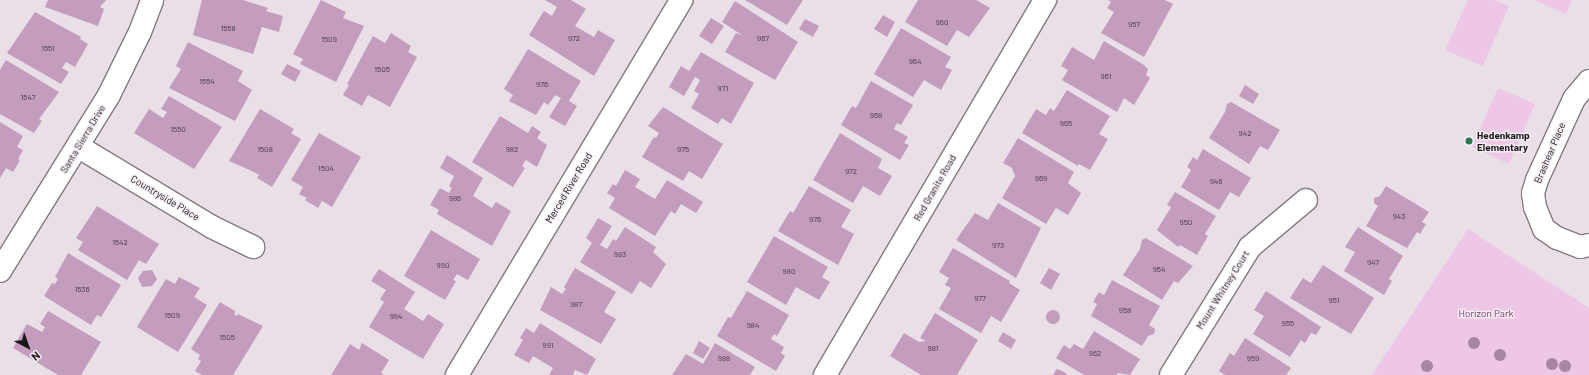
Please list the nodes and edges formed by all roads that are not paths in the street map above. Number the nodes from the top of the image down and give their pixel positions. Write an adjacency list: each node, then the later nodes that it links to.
1 (152, 0): 5 (street, Santa Sierra Drive)
2 (681, 0): 10 (street, Merced River Road)
3 (1045, 0): 11 (street, Red Granite Road)
4 (1589, 81): 7 (street, Brashear Place)
5 (80, 147): 8 (street, Countryside Place); 9 (street, Santa Sierra Drive)
6 (1306, 200): 12 (street, Mount Whitney Court)
7 (1589, 245)
8 (253, 247)
9 (0, 272)
10 (457, 375)
11 (824, 375)
12 (1171, 375)

